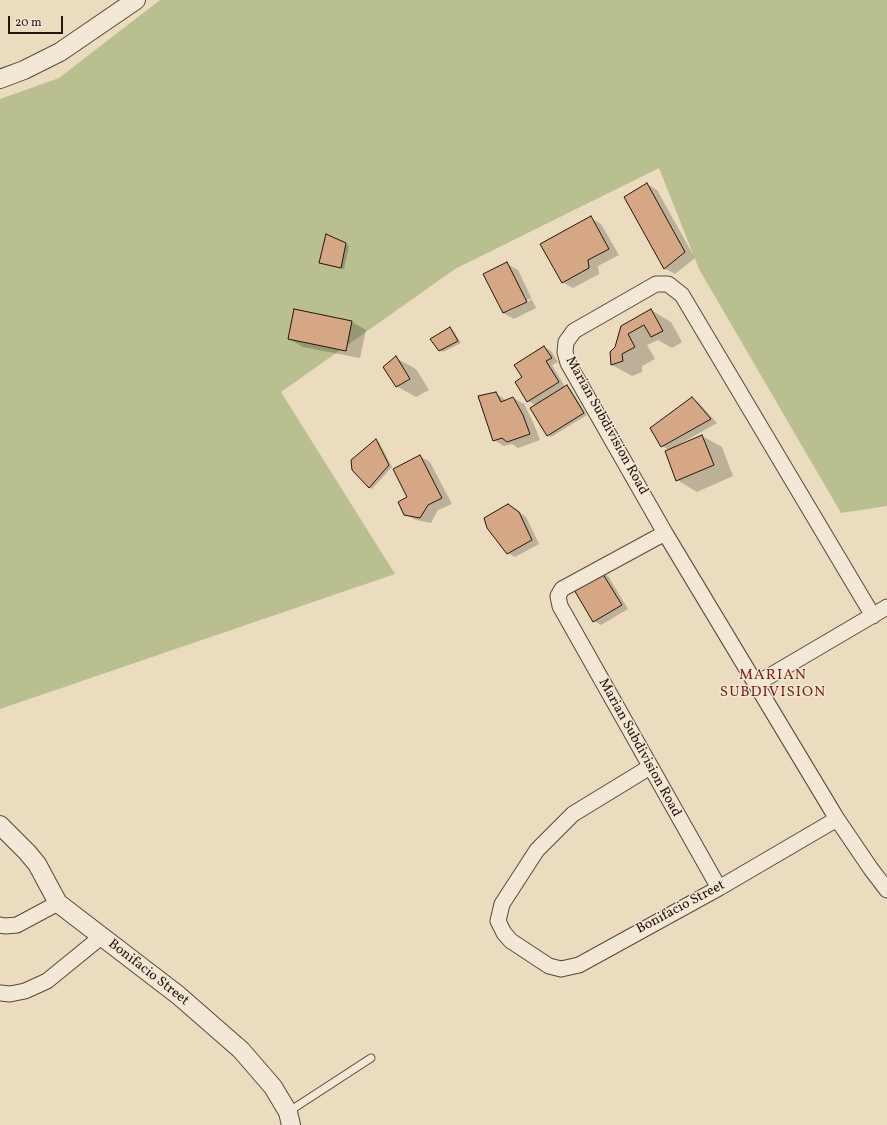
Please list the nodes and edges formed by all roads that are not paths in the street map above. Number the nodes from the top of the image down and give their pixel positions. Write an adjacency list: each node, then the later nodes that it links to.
1 (136, 0): 2 (street)
2 (0, 79)
3 (665, 533): 5 (street, Marian Subdivision Road); 6 (street); 7 (street, Marian Subdivision Road)
4 (887, 608): 5 (street)
5 (873, 616): 6 (street)
6 (756, 684): 8 (street)
7 (650, 767): 10 (street, Marian Subdivision Road); 10 (street, Bonifacio Street)
8 (837, 819): 10 (street, Bonifacio Street); 11 (street)
9 (0, 825): 12 (street, Bonifacio Street)
10 (719, 888)
11 (887, 890)
12 (58, 903): 13 (street); 14 (street, Bonifacio Street)
13 (0, 925)
14 (102, 937): 15 (street); 17 (street, Bonifacio Street)
15 (0, 993)
16 (371, 1058): 17 (lane)
17 (289, 1119)

